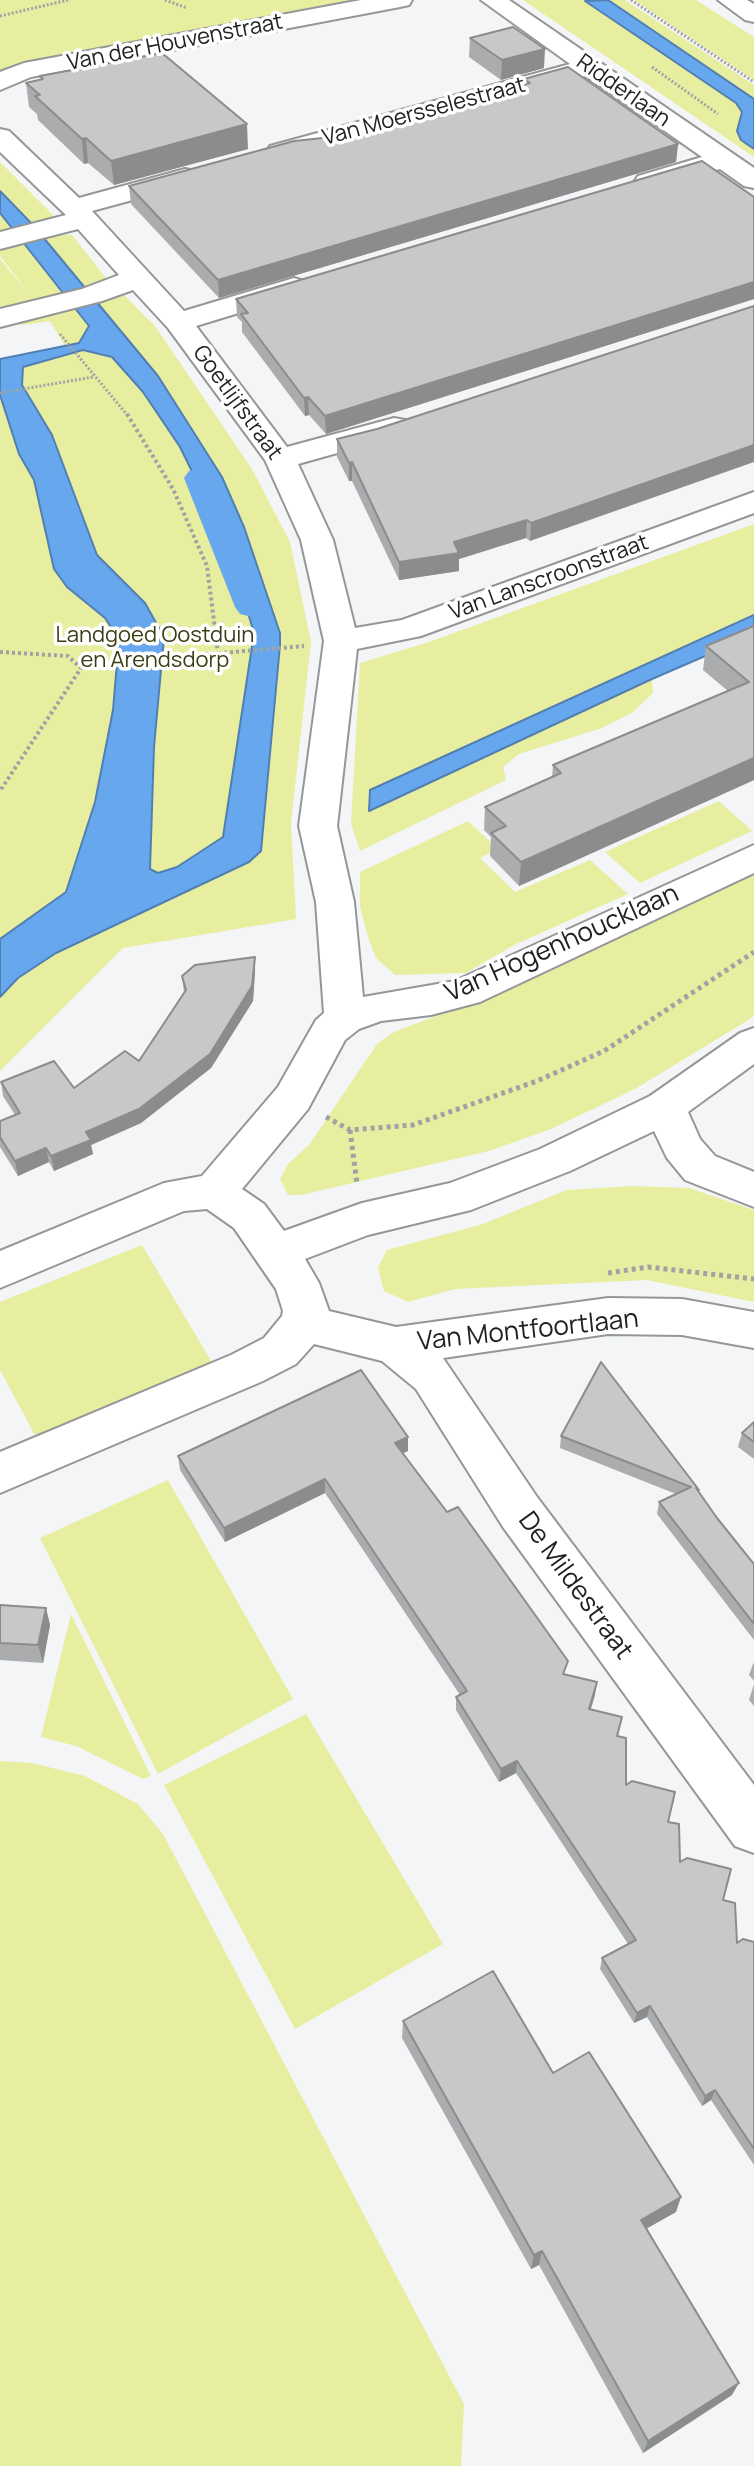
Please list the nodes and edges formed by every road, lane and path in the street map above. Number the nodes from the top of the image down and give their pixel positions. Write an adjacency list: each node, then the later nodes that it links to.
1 (68, 0): 9 (path)
2 (165, 0): 7 (path)
3 (400, 0): 11 (street, Van der Houvenstraat)
4 (493, 0): 10 (street, Ridderlaan)
5 (631, 0): 12 (path)
6 (730, 0): 8 (street)
7 (192, 10)
8 (754, 15)
9 (0, 16)
10 (589, 67): 14 (street, Van Moersselestraat); 15 (street, Ridderlaan)
11 (0, 82)
12 (754, 82)
13 (0, 137): 19 (street, Goetlijfstraat)
14 (256, 158)
15 (723, 159): 17 (street, Ridderlaan); 18 (street)
16 (210, 171): 19 (street)
17 (754, 180)
18 (617, 191)
19 (72, 217): 20 (street); 21 (street, Goetlijfstraat)
20 (7, 239)
21 (138, 278): 23 (street); 24 (street, Goetlijfstraat)
22 (314, 281): 24 (street)
23 (0, 318)
24 (178, 322): 29 (street, Goetlijfstraat)
25 (62, 337): 26 (path)
26 (93, 377): 27 (path); 34 (path)
27 (0, 393)
28 (424, 417): 29 (street)
29 (280, 459): 31 (street, Goetlijfstraat)
30 (754, 502): 31 (street, Van Lanscroonstraat)
31 (341, 641): 39 (street, Goetlijfstraat)
32 (282, 649): 34 (path)
33 (0, 652): 35 (path)
34 (218, 653): 35 (path)
35 (81, 668): 36 (path)
36 (0, 791)
37 (754, 858): 39 (street, Van Hogenhoucklaan)
38 (754, 952): 43 (path)
39 (345, 1019): 41 (street)
40 (754, 1043): 42 (street)
41 (293, 1098): 43 (path); 45 (street)
42 (665, 1107): 44 (street); 46 (street)
43 (350, 1130): 46 (path)
44 (754, 1190)
45 (214, 1192): 47 (street); 48 (street)
46 (362, 1220): 47 (street)
47 (276, 1252): 49 (street)
48 (0, 1270)
49 (304, 1323): 51 (street, Van Montfoortlaan); 52 (street)
50 (754, 1330): 51 (street, Van Montfoortlaan)
51 (396, 1346): 53 (street, De Mildestraat)
52 (0, 1473)
53 (754, 1828)

